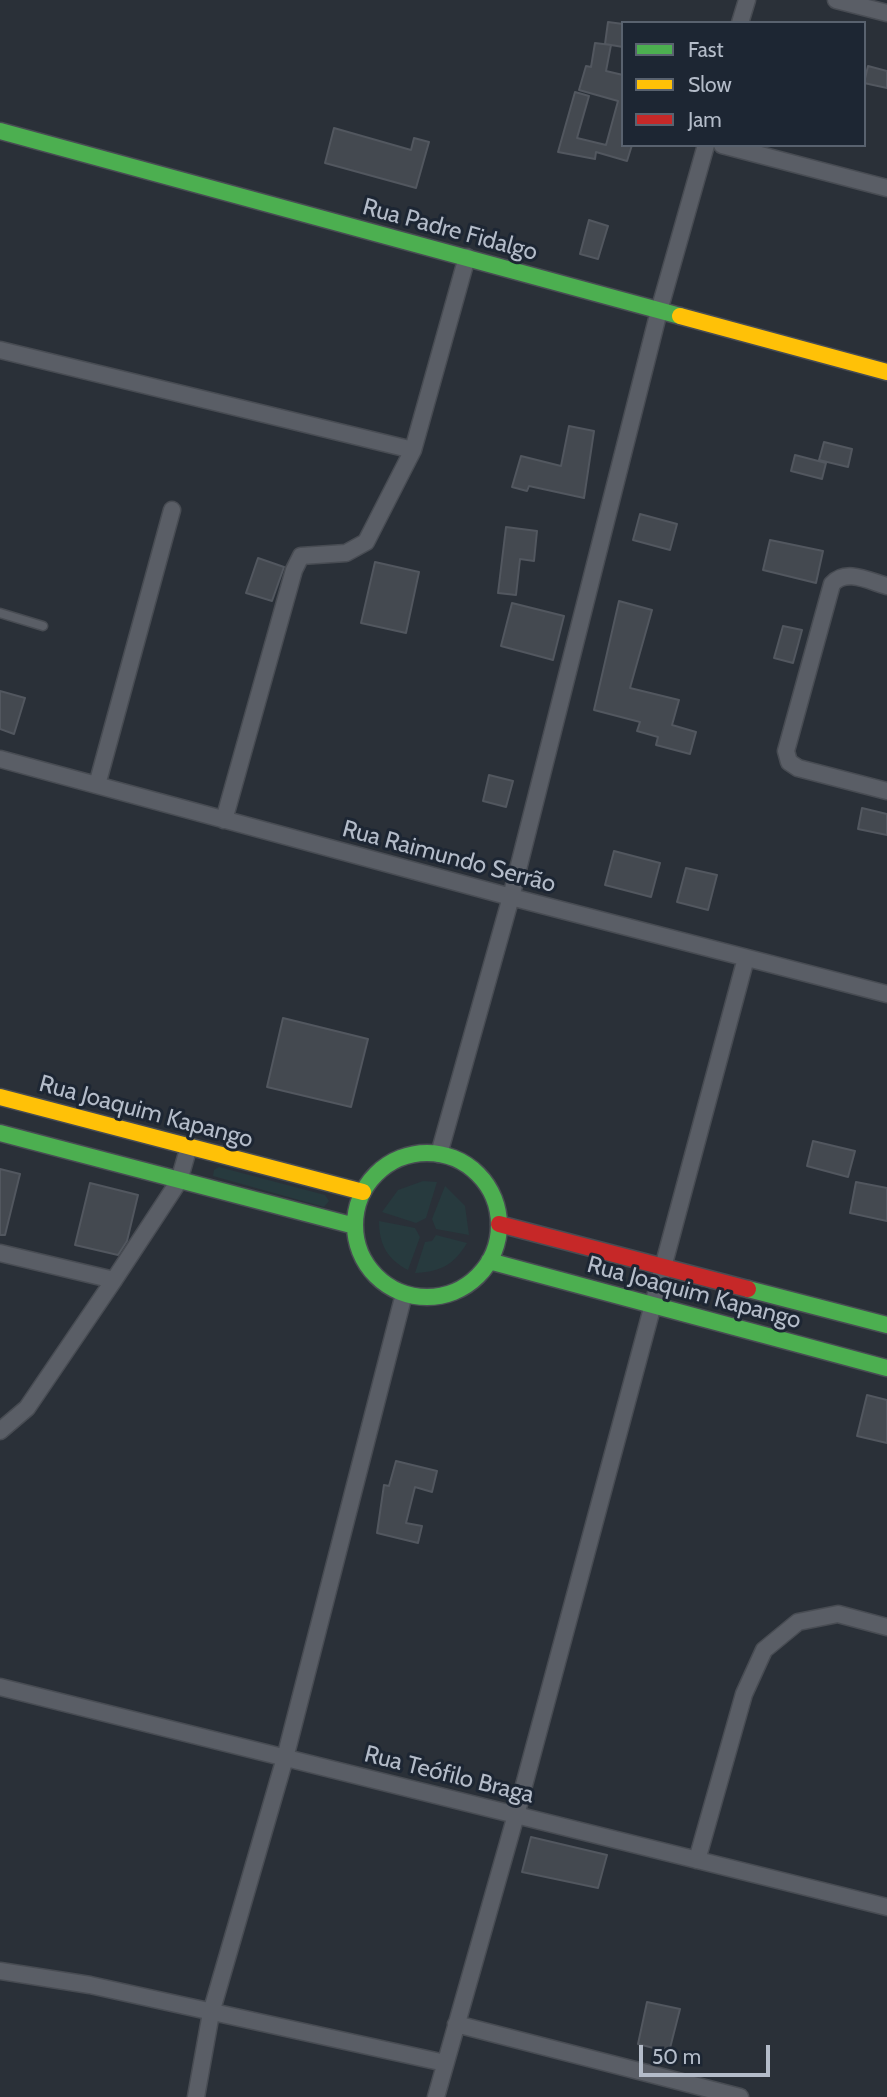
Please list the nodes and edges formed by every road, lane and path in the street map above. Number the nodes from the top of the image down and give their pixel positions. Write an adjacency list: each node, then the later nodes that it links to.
1 (747, 0): 4 (street)
2 (836, 0): 3 (street)
3 (887, 13)
4 (741, 21)
5 (0, 131): 9 (main road, Rua Padre Fidalgo)
6 (705, 147): 10 (street)
7 (730, 147): 8 (street)
8 (887, 188)
9 (467, 257): 10 (main road, Rua Padre Fidalgo); 13 (street)
10 (659, 311): 12 (main road, Rua Padre Fidalgo); 22 (street)
11 (0, 350): 13 (street)
12 (887, 372)
13 (413, 450): 21 (street)
14 (172, 510): 19 (street)
15 (887, 586): 20 (street)
16 (0, 613): 17 (lane)
17 (43, 626)
18 (0, 759): 19 (street, Rua Raimundo Serrão)
19 (97, 785): 21 (street, Rua Raimundo Serrão)
20 (887, 791)
21 (224, 820): 22 (street, Rua Raimundo Serrão)
22 (510, 897): 23 (street, Rua Raimundo Serrão); 28 (street)
23 (746, 958): 24 (street, Rua Raimundo Serrão); 35 (street)
24 (887, 994)
25 (0, 1097): 27 (main road, Rua Joaquim Kapango)
26 (0, 1133): 29 (main road)
27 (189, 1146): 29 (street); 30 (main road, Rua Joaquim Kapango)
28 (439, 1154): 30 (main road); 31 (main road)
29 (179, 1181): 32 (main road); 36 (street)
30 (363, 1192): 32 (main road)
31 (499, 1224): 34 (main road); 35 (main road, Rua Joaquim Kapango)
32 (355, 1226): 37 (main road)
33 (0, 1253): 36 (street)
34 (489, 1261): 37 (main road); 38 (main road, Rua Joaquim Kapango)
35 (662, 1266): 38 (street); 39 (main road, Rua Joaquim Kapango)
36 (114, 1280): 41 (street)
37 (404, 1294): 44 (street)
38 (652, 1306): 40 (main road, Rua Joaquim Kapango); 45 (street)
39 (887, 1325)
40 (887, 1368)
41 (0, 1431)
42 (887, 1627): 46 (street)
43 (0, 1687): 44 (street, Rua Teófilo Braga)
44 (285, 1758): 45 (street, Rua Teófilo Braga); 49 (street)
45 (516, 1815): 46 (street, Rua Teófilo Braga); 50 (street)
46 (697, 1860): 47 (street, Rua Teófilo Braga)
47 (887, 1907)
48 (0, 1971): 49 (street)
49 (211, 2014): 51 (street); 53 (street)
50 (456, 2024): 51 (street); 52 (street)
51 (444, 2063): 54 (street)
52 (720, 2094): 55 (street)
53 (196, 2097)
54 (436, 2097)
55 (740, 2097)

